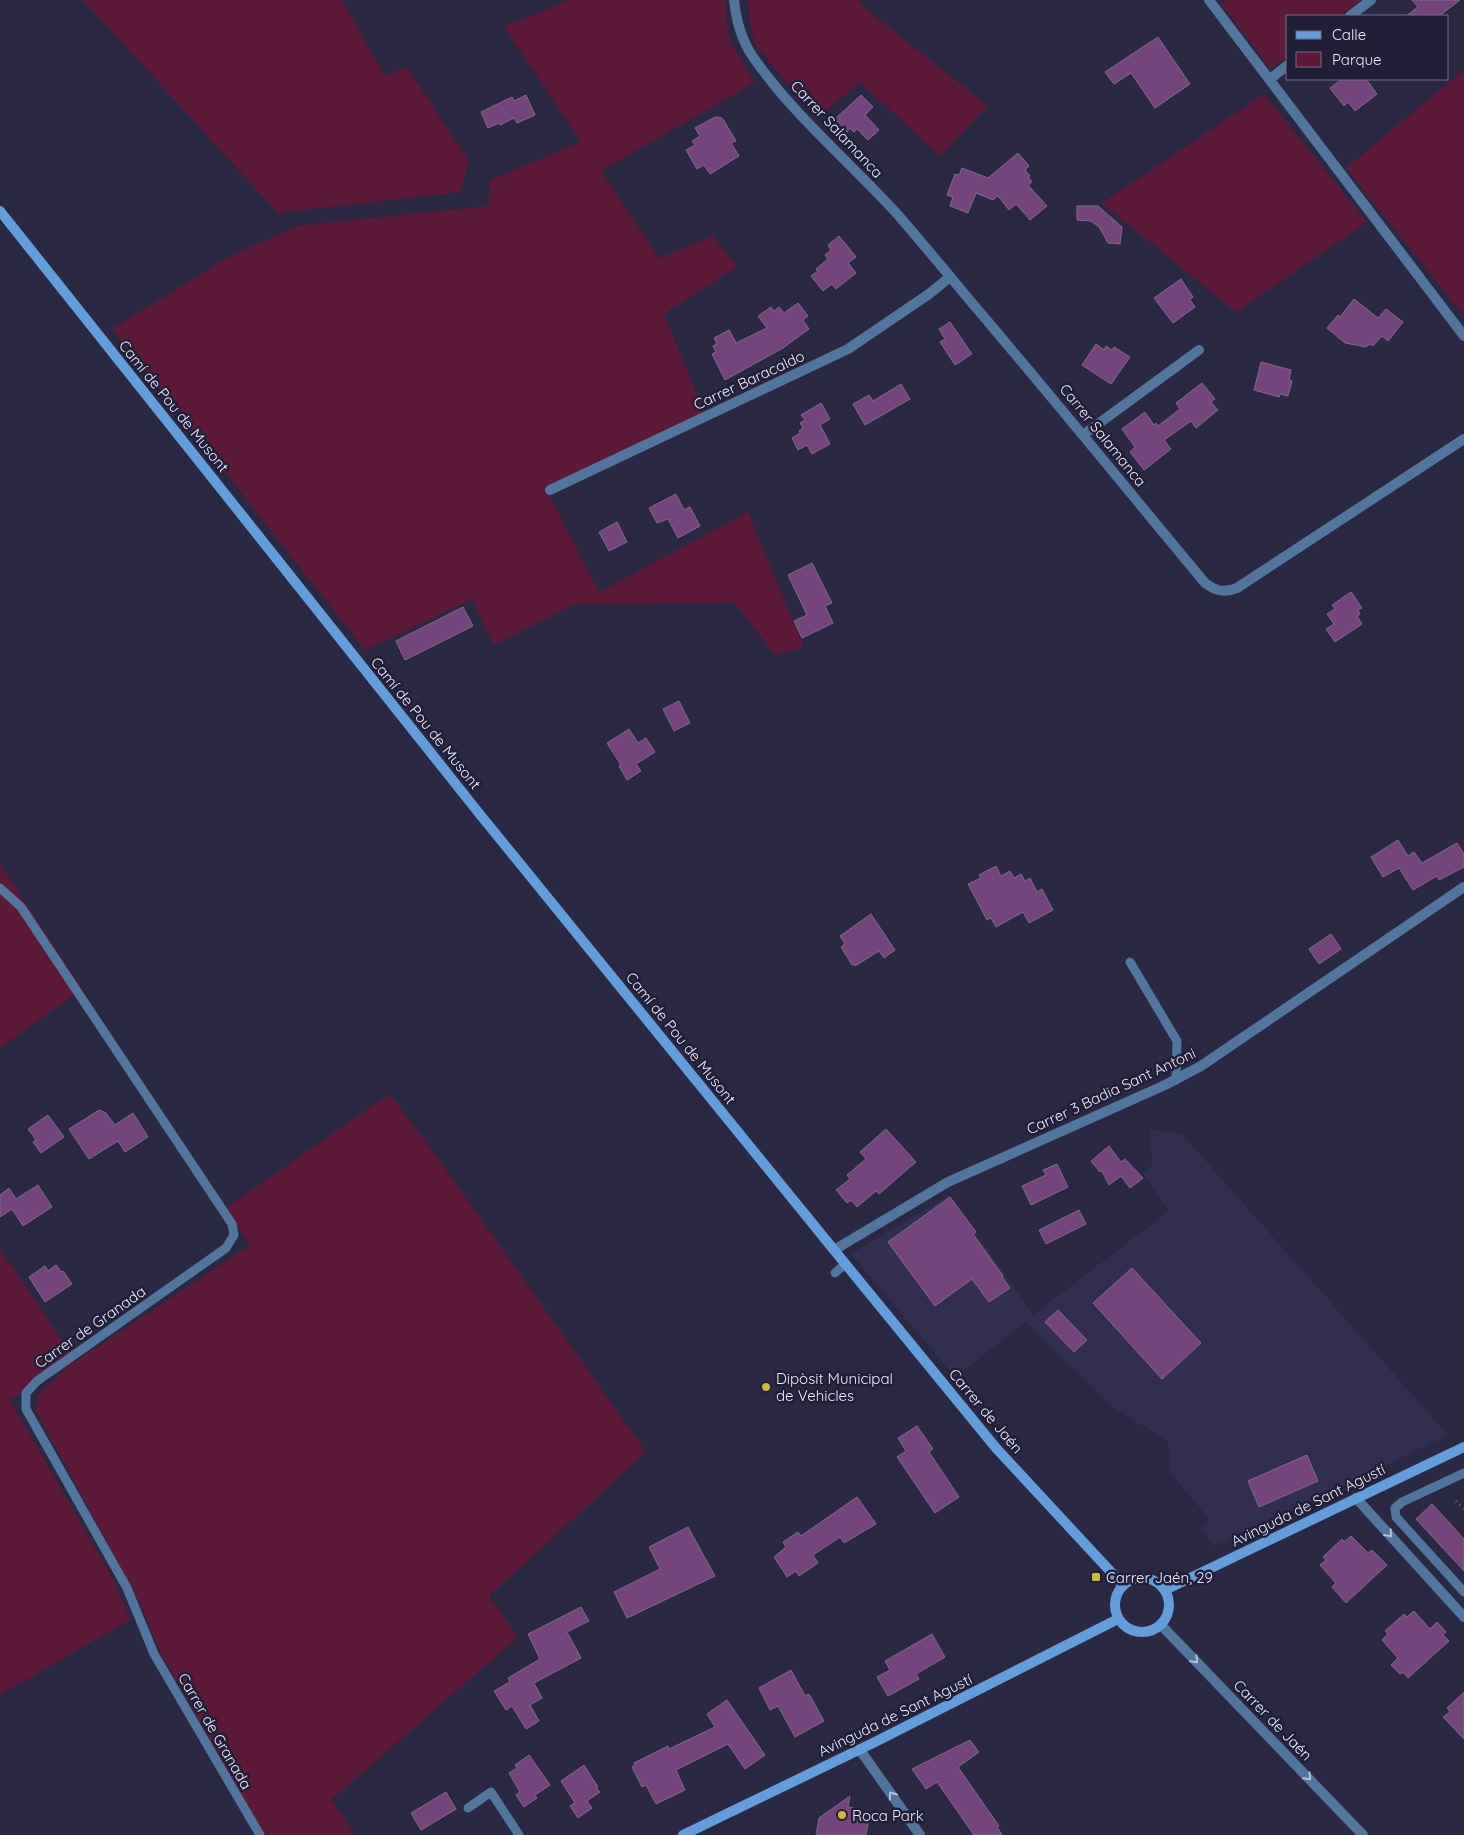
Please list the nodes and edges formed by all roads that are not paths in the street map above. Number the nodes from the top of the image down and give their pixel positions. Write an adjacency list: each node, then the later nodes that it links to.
1 (734, 0): 8 (street, Carrer Salamanca)
2 (1209, 0): 6 (street)
3 (1371, 0): 4 (street)
4 (1351, 15)
5 (1286, 67): 6 (street)
6 (1270, 79): 9 (street)
7 (0, 211): 18 (street, Camí de Pou de Musont)
8 (950, 277): 11 (street, Carrer Salamanca); 13 (street, Carrer Baracaldo)
9 (1464, 336)
10 (1199, 350): 11 (street)
11 (1083, 435): 12 (street, Carrer Salamanca)
12 (1464, 439)
13 (550, 490)
14 (1464, 887): 17 (street, Carrer 3 Badia Sant Antoni)
15 (0, 888): 32 (lane, Carrer de Granada)
16 (1130, 962): 17 (lane)
17 (1176, 1080): 18 (street, Carrer 3 Badia Sant Antoni)
18 (834, 1250): 19 (street, Carrer de Jaén)
19 (845, 1264): 20 (lane); 24 (street, Carrer de Jaén)
20 (835, 1273)
21 (1464, 1447): 23 (street, Avinguda de Sant Agustí)
22 (1464, 1473): 26 (lane)
23 (1356, 1498): 25 (street, Avinguda de Sant Agustí); 27 (street, one-way to 27)
24 (1123, 1585): 25 (street); 28 (street)
25 (1165, 1590): 29 (street)
26 (1464, 1592)
27 (1464, 1617)
28 (1118, 1619): 29 (street); 30 (street, Avinguda de Sant Agustí)
29 (1161, 1625): 36 (street, Carrer de Jaén, one-way to 36)
30 (860, 1750): 34 (street, Avinguda de Sant Agustí); 35 (street, one-way to 30)
31 (468, 1808): 33 (lane)
32 (260, 1835)
33 (519, 1835)
34 (683, 1835)
35 (920, 1835)
36 (1363, 1835)

